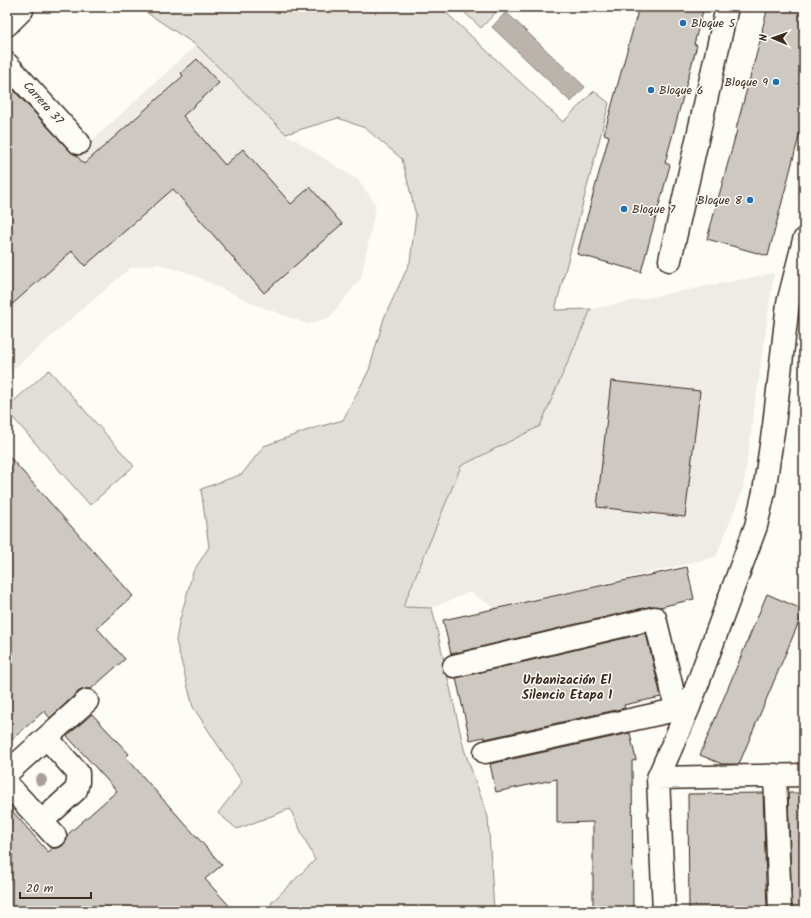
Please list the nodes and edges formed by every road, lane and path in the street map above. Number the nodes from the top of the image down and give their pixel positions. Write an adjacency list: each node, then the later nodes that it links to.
1 (22, 7): 3 (street)
2 (727, 7): 7 (street)
3 (7, 25)
4 (7, 64): 5 (street, Carrera 37)
5 (79, 143)
6 (804, 240): 10 (street)
7 (670, 260)
8 (454, 666): 10 (street)
9 (87, 701): 11 (street)
10 (682, 708): 12 (street); 16 (street)
11 (47, 738): 13 (street); 17 (street)
12 (485, 752)
13 (7, 773)
14 (775, 775): 15 (street); 16 (street); 19 (street)
15 (804, 775)
16 (658, 778): 18 (street)
17 (7, 784)
18 (664, 911)
19 (780, 911)

